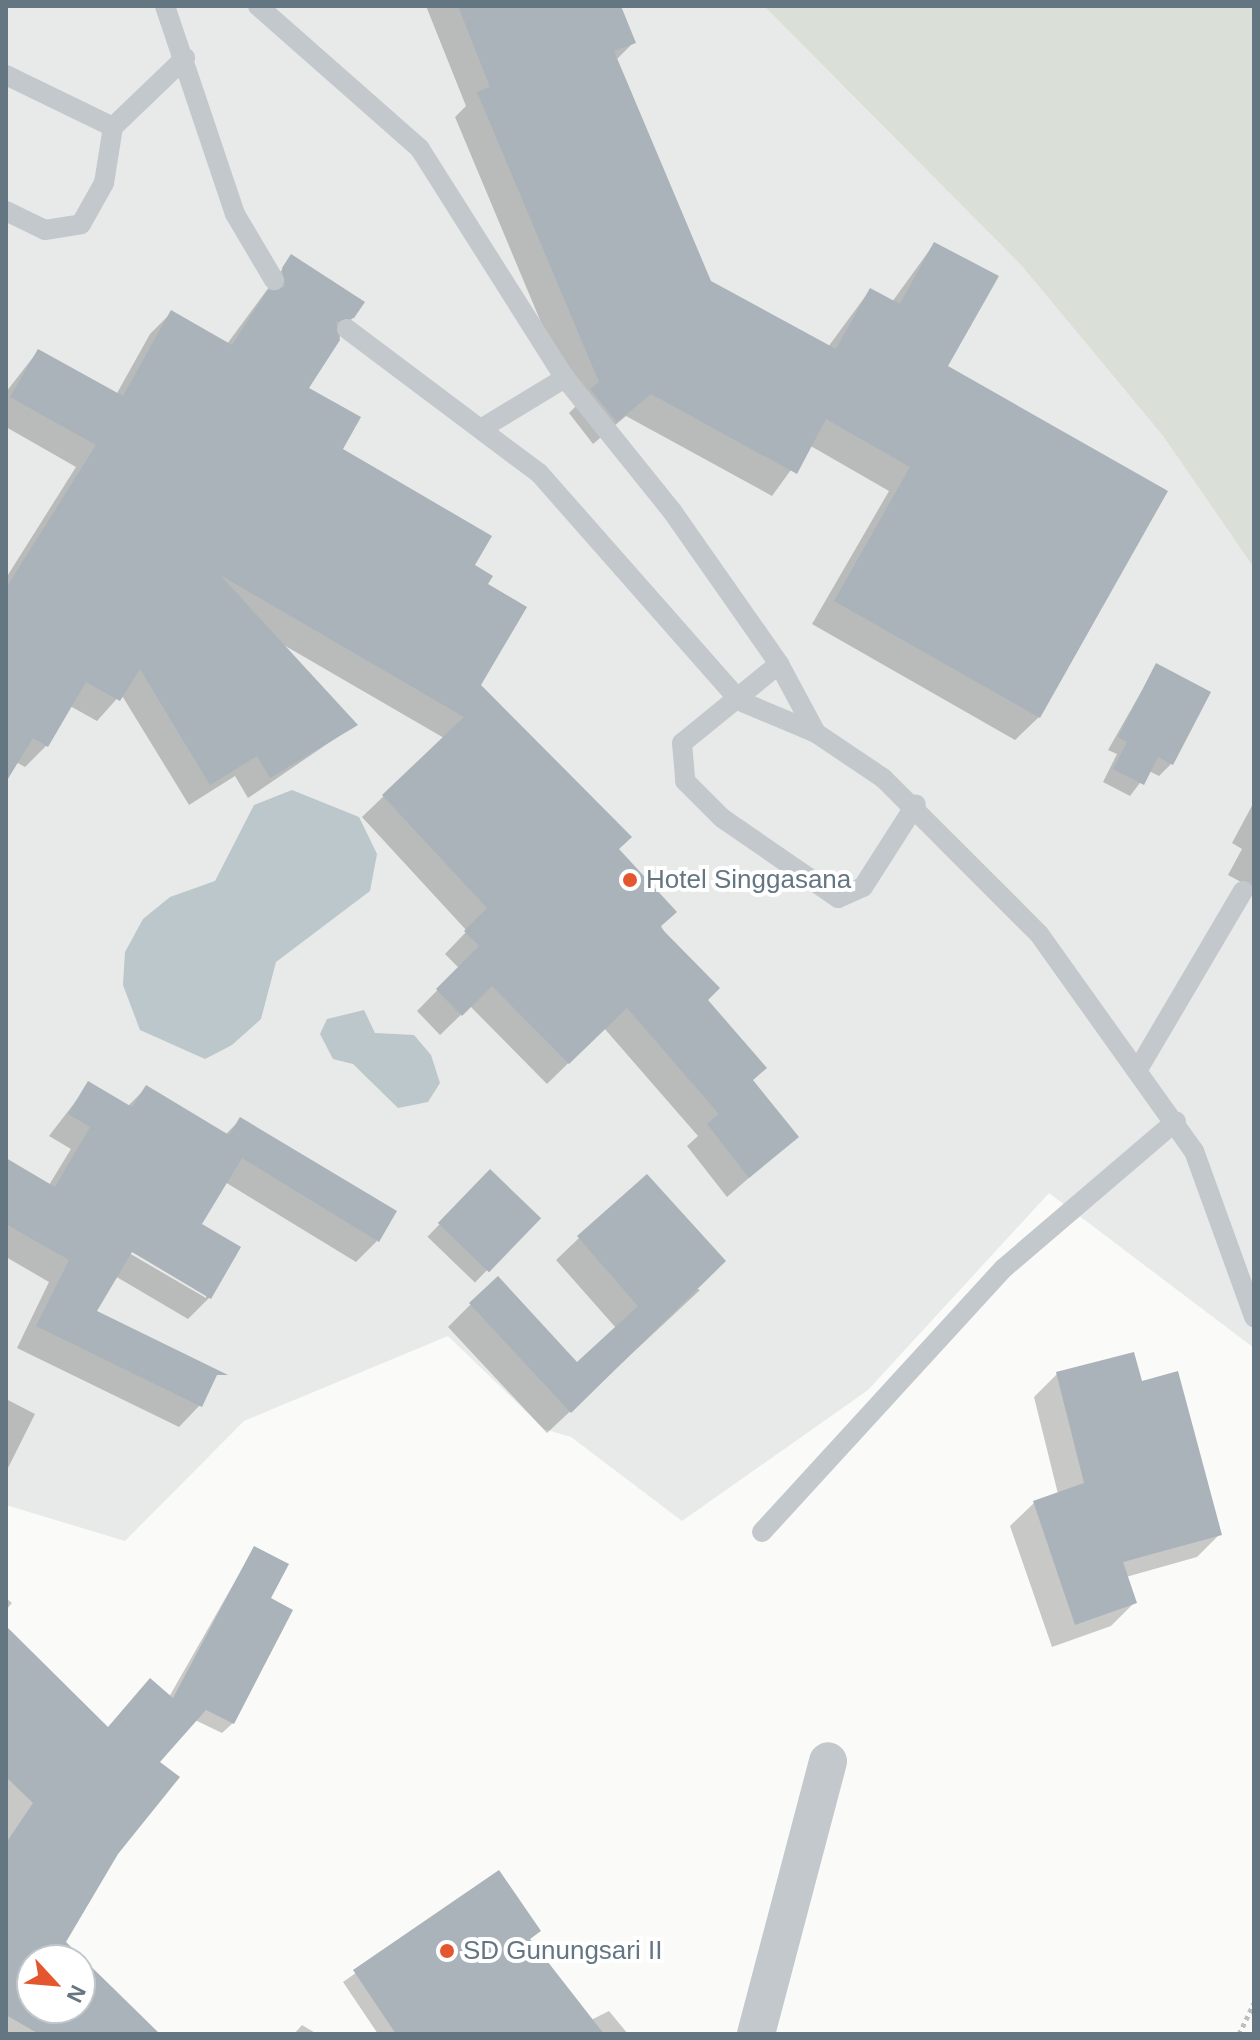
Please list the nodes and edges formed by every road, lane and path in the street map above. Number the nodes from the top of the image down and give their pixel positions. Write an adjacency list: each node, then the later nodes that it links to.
1 (165, 6): 3 (lane)
2 (258, 6): 9 (lane)
3 (185, 58): 5 (lane); 7 (lane)
4 (6, 75): 5 (lane)
5 (113, 127): 6 (lane)
6 (6, 211)
7 (274, 280)
8 (347, 329): 10 (lane)
9 (565, 378): 10 (lane); 11 (lane)
10 (484, 427): 12 (lane)
11 (779, 664): 12 (lane); 13 (lane)
12 (740, 701): 13 (lane); 14 (lane)
13 (816, 733): 14 (lane)
14 (916, 804): 16 (lane)
15 (1243, 891): 16 (lane)
16 (1137, 1071): 17 (lane)
17 (1176, 1121): 18 (lane); 19 (lane)
18 (1254, 1317)
19 (762, 1532)
20 (828, 1761): 22 (street)
21 (1254, 2003): 23 (path)
22 (756, 2034)
23 (1239, 2034)

